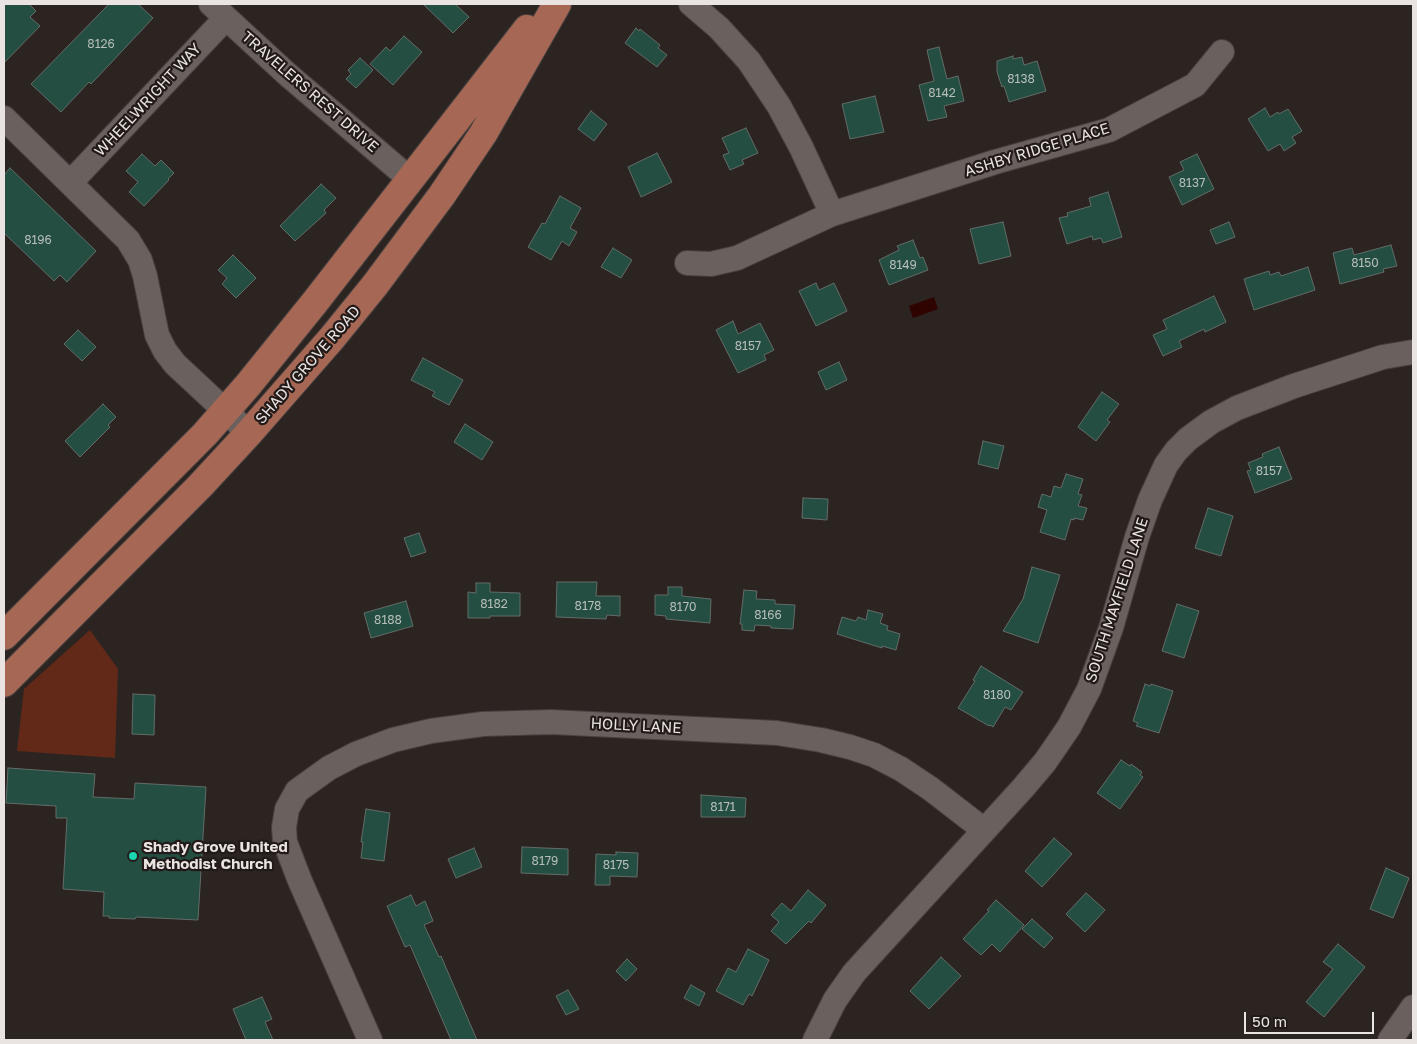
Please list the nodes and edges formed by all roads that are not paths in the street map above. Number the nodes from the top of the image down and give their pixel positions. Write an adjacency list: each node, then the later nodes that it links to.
1 (546, 4): 7 (main road)
2 (557, 4): 13 (main road, SHADY GROVE ROAD)
3 (691, 4): 9 (street)
4 (218, 11): 7 (street, TRAVELERS REST DRIVE); 8 (street, WHEELWRIGHT WAY)
5 (1222, 52): 9 (street, ASHBY RIDGE PLACE)
6 (4, 118): 8 (street)
7 (411, 180): 12 (main road)
8 (70, 183): 12 (street)
9 (832, 214): 10 (street, ASHBY RIDGE PLACE)
10 (687, 264)
11 (1413, 352): 16 (street, SOUTH MAYFIELD LANE)
12 (225, 410): 13 (street); 14 (main road)
13 (249, 433): 15 (main road, SHADY GROVE ROAD)
14 (4, 636)
15 (4, 683)
16 (984, 830): 18 (street, HOLLY LANE); 19 (street, SOUTH MAYFIELD LANE)
17 (1413, 1007): 20 (street)
18 (370, 1040)
19 (814, 1040)
20 (1390, 1040)

